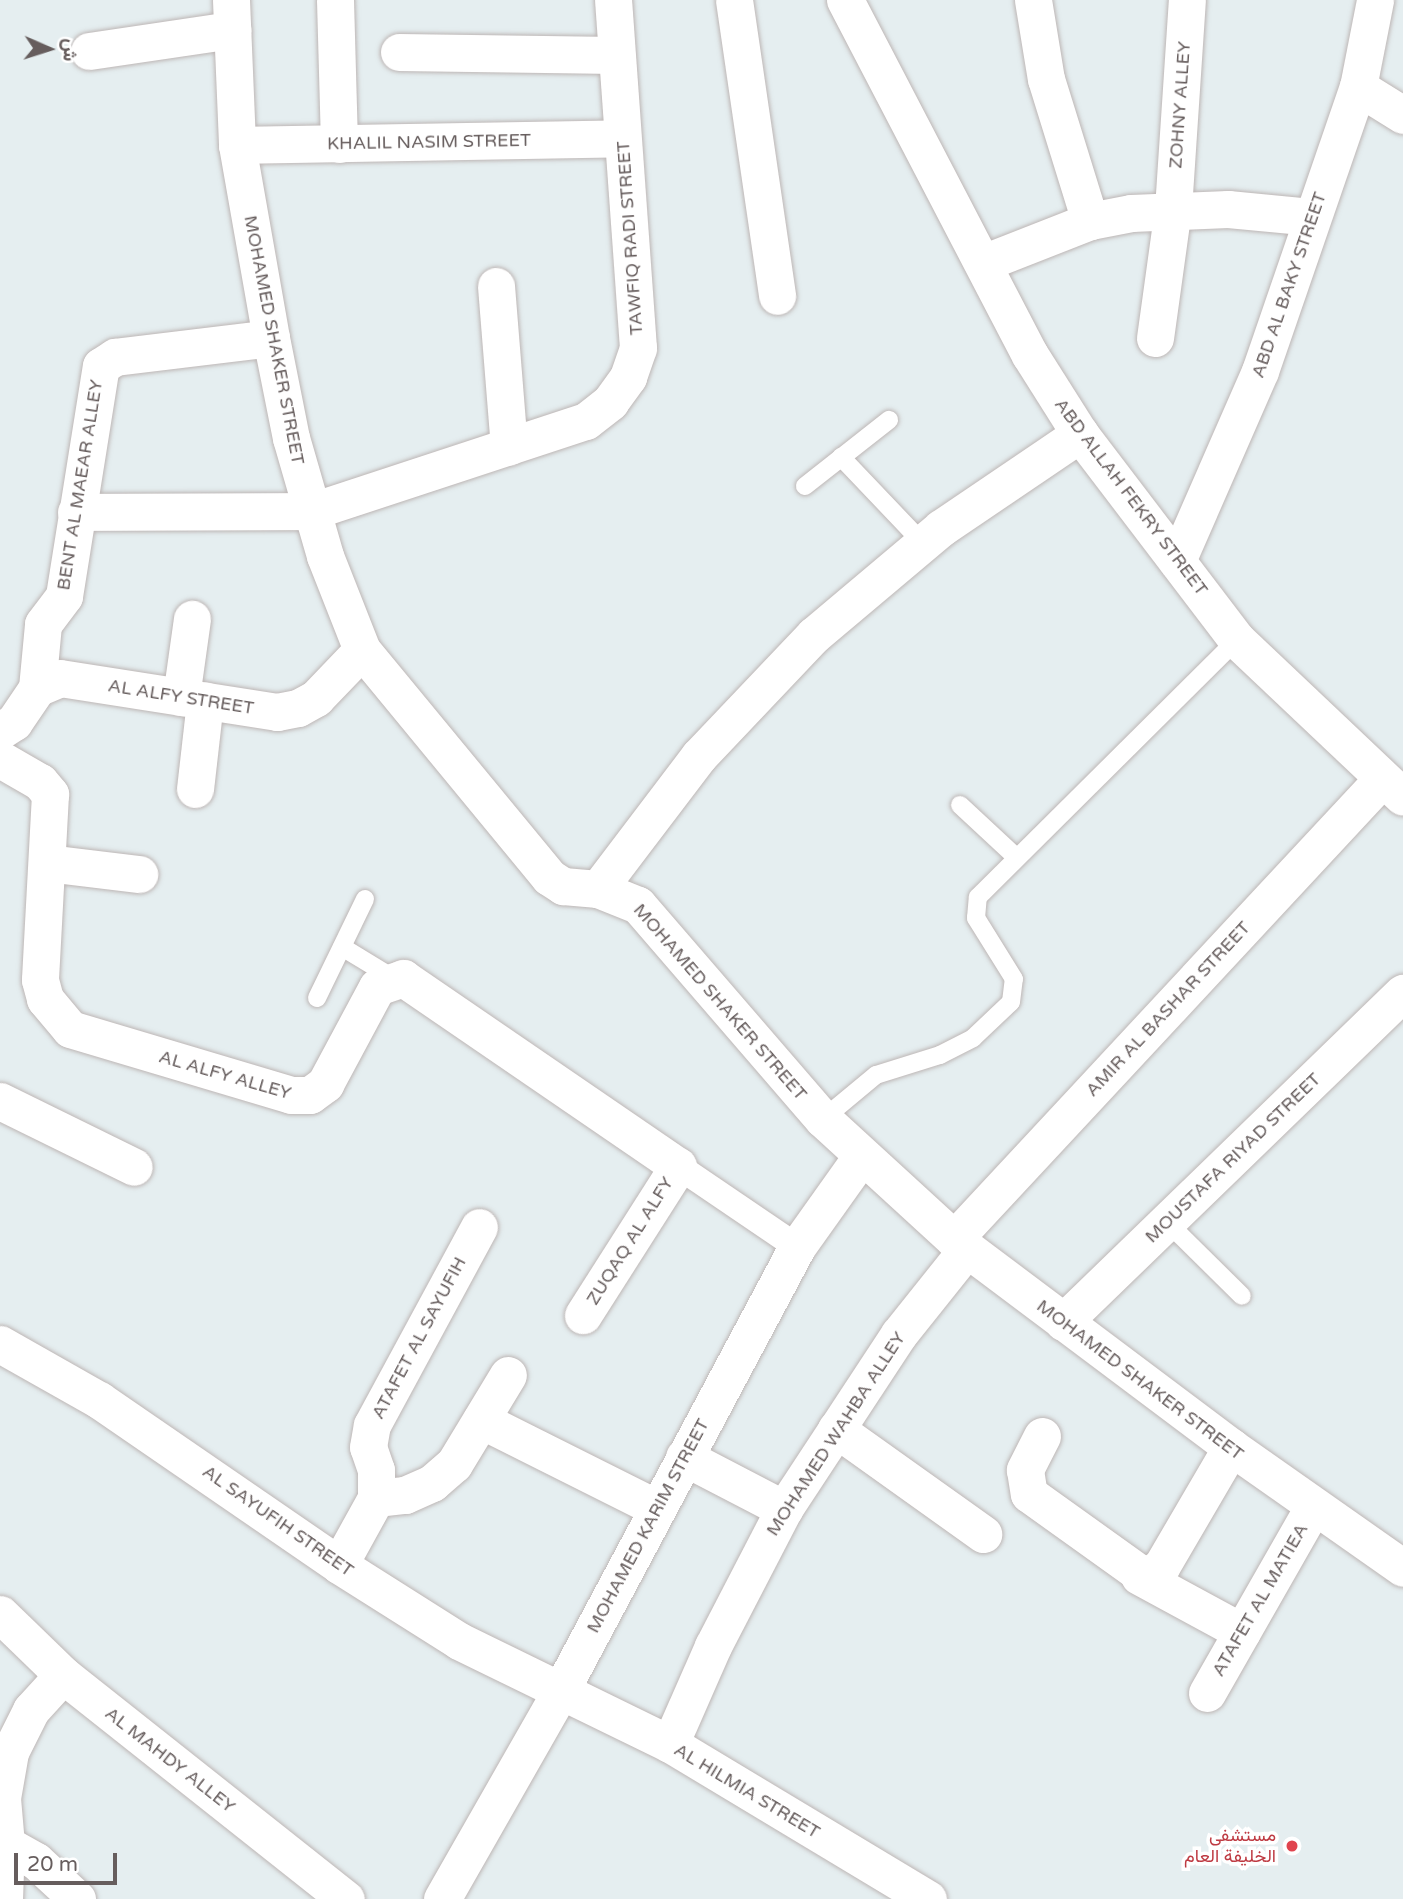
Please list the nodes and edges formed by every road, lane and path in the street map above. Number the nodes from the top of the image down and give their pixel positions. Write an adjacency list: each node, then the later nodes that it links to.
1 (335, 0): 15 (street)
2 (613, 0): 11 (street, TAWFIQ RADI STREET)
3 (734, 0): 22 (street)
4 (845, 0): 20 (street, ABD ALLAH FEKRY STREET)
5 (1033, 0): 19 (street)
6 (1187, 0): 17 (street, ZOHNY ALLEY)
7 (1375, 0): 12 (street, ABD AL BAKY STREET)
8 (231, 15): 9 (street); 16 (street, MOHAMED SHAKER STREET)
9 (89, 51)
10 (399, 52): 11 (street)
11 (616, 55): 14 (street, TAWFIQ RADI STREET)
12 (1359, 87): 13 (street); 18 (street, ABD AL BAKY STREET)
13 (1403, 115)
14 (622, 138): 15 (street, KHALIL NASIM STREET); 27 (street, TAWFIQ RADI STREET)
15 (340, 144): 16 (street, KHALIL NASIM STREET)
16 (237, 145): 23 (street, MOHAMED SHAKER STREET)
17 (1173, 209): 18 (street); 19 (street); 24 (street, ZOHNY ALLEY)
18 (1311, 217): 33 (street, ABD AL BAKY STREET)
19 (1090, 221): 20 (street)
20 (983, 263): 26 (street, ABD ALLAH FEKRY STREET)
21 (496, 286): 27 (street)
22 (777, 296)
23 (271, 338): 30 (street, MOHAMED SHAKER STREET); 31 (street, BENT AL MAEAR ALLEY)
24 (1155, 338)
25 (889, 420): 28 (lane)
26 (1080, 434): 32 (street); 33 (street, ABD ALLAH FEKRY STREET)
27 (509, 446): 30 (street, TAWFIQ RADI STREET)
28 (841, 457): 29 (lane); 32 (lane)
29 (804, 486)
30 (312, 511): 31 (street, TAWFIQ RADI STREET); 36 (street, MOHAMED SHAKER STREET)
31 (75, 512): 37 (street, BENT AL MAEAR ALLEY)
32 (923, 543): 47 (street)
33 (1177, 561): 35 (street, ABD ALLAH FEKRY STREET)
34 (192, 619): 38 (street)
35 (1237, 640): 41 (street, ABD ALLAH FEKRY STREET); 44 (lane)
36 (362, 650): 38 (street, AL ALFY STREET); 47 (street, MOHAMED SHAKER STREET)
37 (37, 688): 38 (street, AL ALFY STREET); 39 (street)
38 (193, 699): 42 (street)
39 (0, 731)
40 (0, 759): 45 (street, AL ALFY ALLEY)
41 (1392, 788): 60 (street, AMIR AL BASHAR STREET)
42 (195, 789)
43 (960, 805): 44 (lane)
44 (1016, 857): 54 (lane)
45 (48, 863): 46 (street); 50 (street, AL ALFY ALLEY)
46 (139, 874)
47 (598, 889): 54 (street, MOHAMED SHAKER STREET)
48 (365, 899): 49 (lane)
49 (342, 947): 50 (lane); 52 (lane)
50 (393, 978): 56 (street)
51 (1403, 993): 58 (street, MOUSTAFA RIYAD STREET)
52 (317, 998)
53 (0, 1101): 57 (street)
54 (823, 1119): 55 (street, MOHAMED SHAKER STREET)
55 (861, 1157): 60 (street, MOHAMED SHAKER STREET); 61 (street, MOHAMED KARIM STREET)
56 (678, 1166): 61 (street); 63 (street, ZUQAQ AL ALFY)
57 (134, 1167)
58 (1167, 1222): 62 (lane); 64 (street, MOUSTAFA RIYAD STREET)
59 (479, 1227): 72 (street, ATAFET AL SAYUFIH)
60 (960, 1245): 64 (street, MOHAMED SHAKER STREET); 68 (street, MOHAMED WAHBA ALLEY)
61 (797, 1247): 71 (street, MOHAMED KARIM STREET)
62 (1242, 1296)
63 (583, 1315)
64 (1063, 1322): 70 (street, MOHAMED SHAKER STREET)
65 (0, 1344): 77 (street, AL SAYUFIH STREET)
66 (508, 1375): 67 (street)
67 (481, 1419): 72 (street); 74 (street)
68 (836, 1429): 75 (street, MOHAMED WAHBA ALLEY); 76 (street)
69 (1042, 1436): 79 (street)
70 (1231, 1447): 73 (street, MOHAMED SHAKER STREET); 79 (street)
71 (684, 1457): 74 (street, MOHAMED KARIM STREET); 75 (street)
72 (376, 1499): 77 (street)
73 (1313, 1507): 78 (street, MOHAMED SHAKER STREET); 81 (street, ATAFET AL MATIEA)
74 (657, 1508): 83 (street, MOHAMED KARIM STREET)
75 (784, 1509): 85 (street, MOHAMED WAHBA ALLEY)
76 (984, 1534)
77 (338, 1565): 83 (street, AL SAYUFIH STREET)
78 (1403, 1568)
79 (1139, 1576): 81 (street)
80 (0, 1614): 82 (street, AL MAHDY ALLEY)
81 (1242, 1632): 84 (street, ATAFET AL MATIEA)
82 (63, 1675): 86 (street); 89 (street, AL MAHDY ALLEY)
83 (561, 1689): 85 (street, AL HILMIA STREET); 90 (street, MOHAMED KARIM STREET)
84 (1207, 1693)
85 (670, 1744): 91 (street, AL HILMIA STREET)
86 (3, 1843): 87 (street); 88 (street)
87 (4, 1899)
88 (77, 1899)
89 (346, 1899)
90 (442, 1899)
91 (929, 1899)

